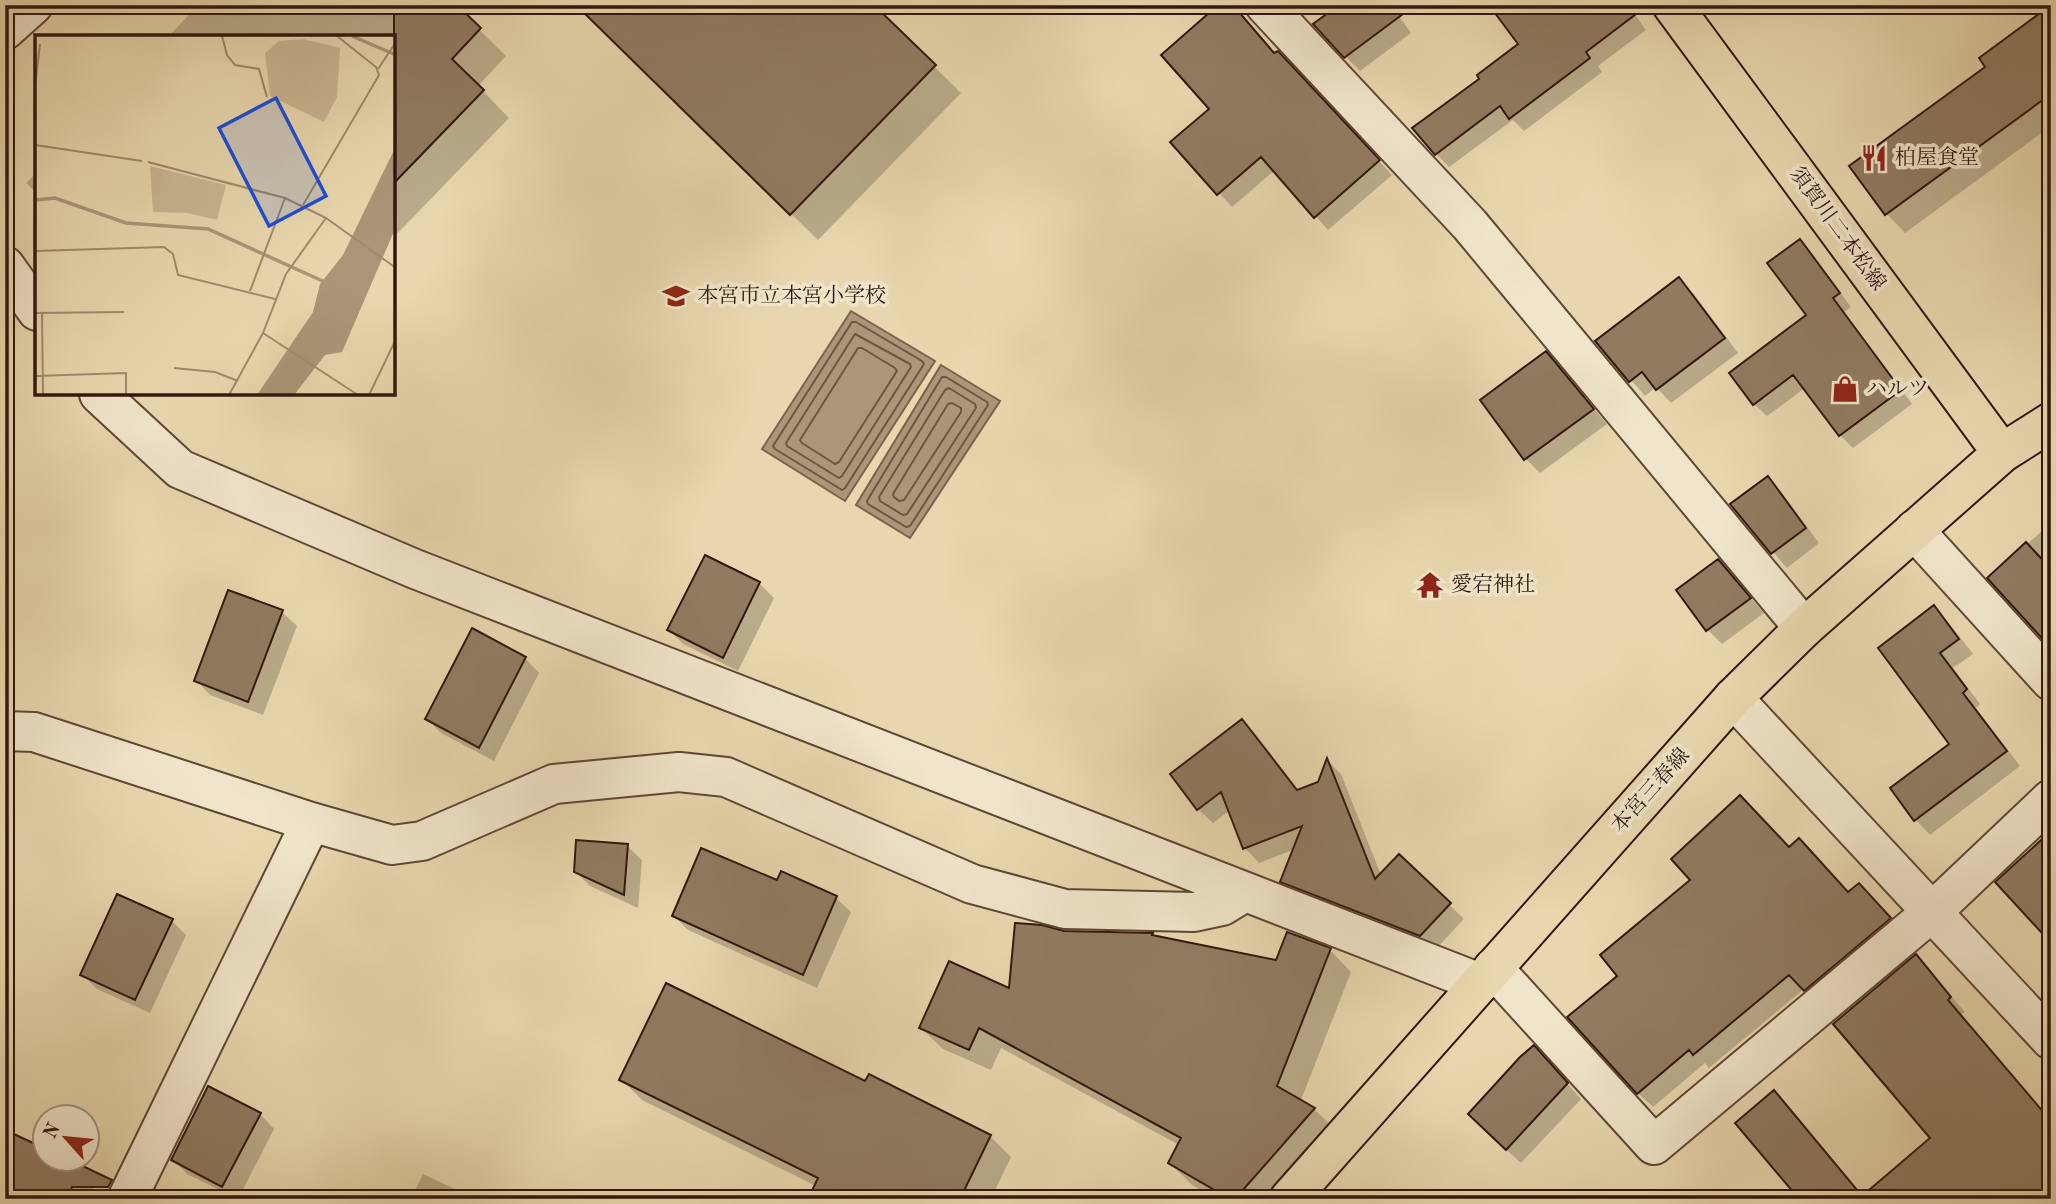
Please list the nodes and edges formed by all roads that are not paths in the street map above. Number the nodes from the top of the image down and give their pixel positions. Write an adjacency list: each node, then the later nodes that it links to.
1 (33, 5): 4 (street)
2 (1265, 5): 11 (street)
3 (1672, 5): 9 (main road, 須賀川二本松線)
4 (5, 30)
5 (5, 266): 6 (street)
6 (35, 308)
7 (101, 396): 17 (street)
8 (2051, 422): 9 (main road, 本宮三春線)
9 (2002, 453): 10 (main road, 本宮三春線)
10 (1914, 530): 11 (main road, 本宮三春線); 12 (street)
11 (1804, 628): 13 (main road, 本宮三春線)
12 (2051, 681)
13 (1733, 698): 18 (street); 19 (main road, 本宮三春線)
14 (5, 731): 16 (street)
15 (2051, 799): 18 (street)
16 (311, 822): 17 (street); 21 (street)
17 (1245, 892): 19 (street)
18 (1932, 912): 19 (street); 20 (street)
19 (1486, 975): 22 (main road, 本宮三春線)
20 (2051, 1040)
21 (127, 1199)
22 (1289, 1199)

